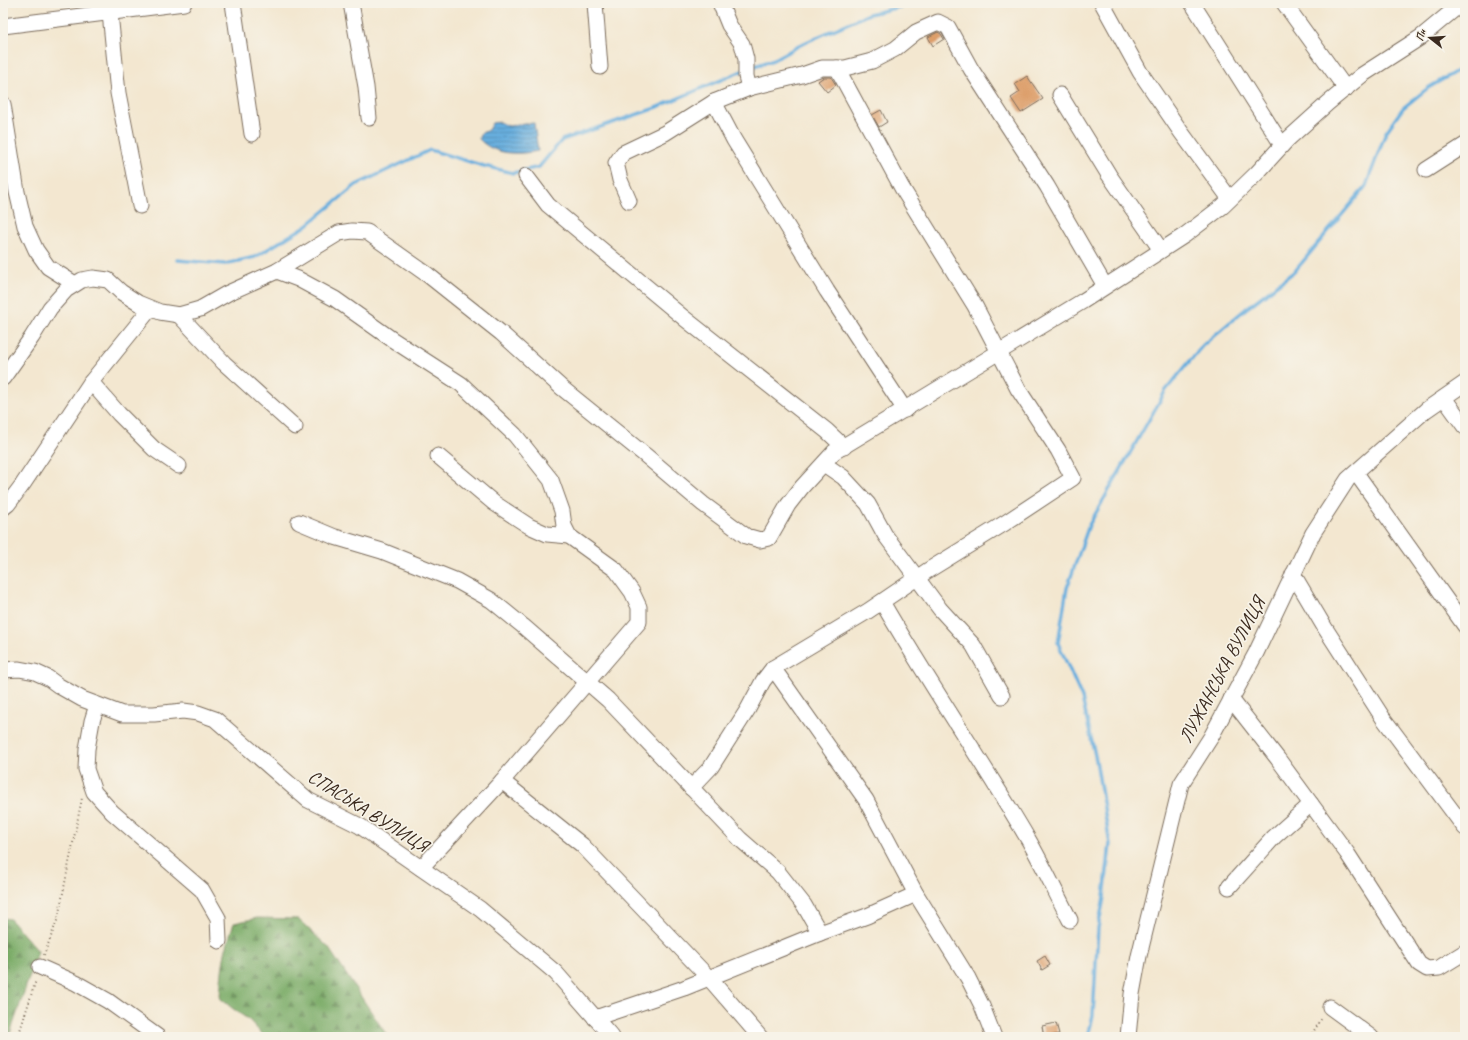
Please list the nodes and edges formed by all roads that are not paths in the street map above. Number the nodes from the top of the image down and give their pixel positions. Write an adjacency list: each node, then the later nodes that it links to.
1 (184, 3): 10 (street)
2 (233, 3): 20 (street)
3 (351, 3): 19 (street)
4 (595, 3): 12 (street)
5 (720, 3): 14 (street)
6 (1102, 3): 26 (street)
7 (1192, 3): 21 (street)
8 (1284, 3): 15 (street)
9 (1462, 3): 15 (street)
10 (109, 8): 11 (street); 28 (street)
11 (3, 26)
12 (600, 67)
13 (838, 68): 14 (street); 32 (street); 35 (street)
14 (748, 82): 17 (street)
15 (1346, 89): 21 (street)
16 (1060, 95): 29 (street)
17 (714, 102): 27 (street); 40 (street)
18 (3, 104): 23 (street)
19 (369, 118)
20 (252, 134)
21 (1282, 145): 26 (street)
22 (1465, 145): 24 (street)
23 (8, 162): 31 (street)
24 (1426, 170)
25 (526, 176): 43 (street)
26 (1230, 199): 29 (street)
27 (629, 201)
28 (140, 206)
29 (1161, 250): 32 (street)
30 (277, 271): 34 (street); 45 (street); 50 (street)
31 (75, 284): 33 (street); 36 (street)
32 (1105, 286): 35 (street)
33 (150, 308): 34 (street); 37 (street)
34 (179, 315): 41 (street)
35 (999, 352): 40 (street); 52 (street)
36 (3, 378)
37 (91, 382): 46 (street); 48 (street)
38 (1465, 383): 39 (street, ЛУЖАНСЬКА ВУЛИЦЯ)
39 (1444, 398): 42 (street); 47 (street, ЛУЖАНСЬКА ВУЛИЦЯ)
40 (905, 410): 43 (street)
41 (295, 427)
42 (1465, 427)
43 (844, 447): 45 (street)
44 (438, 456): 50 (street)
45 (824, 464): 52 (street)
46 (179, 466)
47 (1356, 473): 51 (street, ЛУЖАНСЬКА ВУЛИЦЯ); 54 (street)
48 (3, 508)
49 (299, 522): 57 (street)
50 (569, 536): 57 (street)
51 (1294, 574): 59 (street, ЛУЖАНСЬКА ВУЛИЦЯ); 64 (street)
52 (917, 578): 53 (street); 58 (street)
53 (882, 602): 55 (street); 68 (street)
54 (1465, 626)
55 (773, 668): 62 (street); 67 (street)
56 (3, 670): 60 (street, СПАСЬКА ВУЛИЦЯ)
57 (588, 682): 61 (street); 62 (street)
58 (1002, 696)
59 (1231, 699): 63 (street); 80 (street, ЛУЖАНСЬКА ВУЛИЦЯ)
60 (97, 705): 65 (street, СПАСЬКА ВУЛИЦЯ); 70 (street)
61 (502, 781): 65 (street); 73 (street)
62 (691, 788): 69 (street)
63 (1312, 804): 66 (street); 71 (street)
64 (1465, 828)
65 (421, 868): 75 (street, СПАСЬКА ВУЛИЦЯ)
66 (1229, 887)
67 (916, 894): 69 (street); 79 (street)
68 (1070, 920)
69 (820, 933): 73 (street)
70 (219, 941)
71 (1465, 952)
72 (40, 967): 76 (street)
73 (710, 978): 75 (street); 78 (street)
74 (1330, 1008): 81 (street)
75 (595, 1018): 77 (street, СПАСЬКА ВУЛИЦЯ)
76 (158, 1037)
77 (612, 1037)
78 (760, 1037)
79 (994, 1037)
80 (1128, 1037)
81 (1370, 1037)

